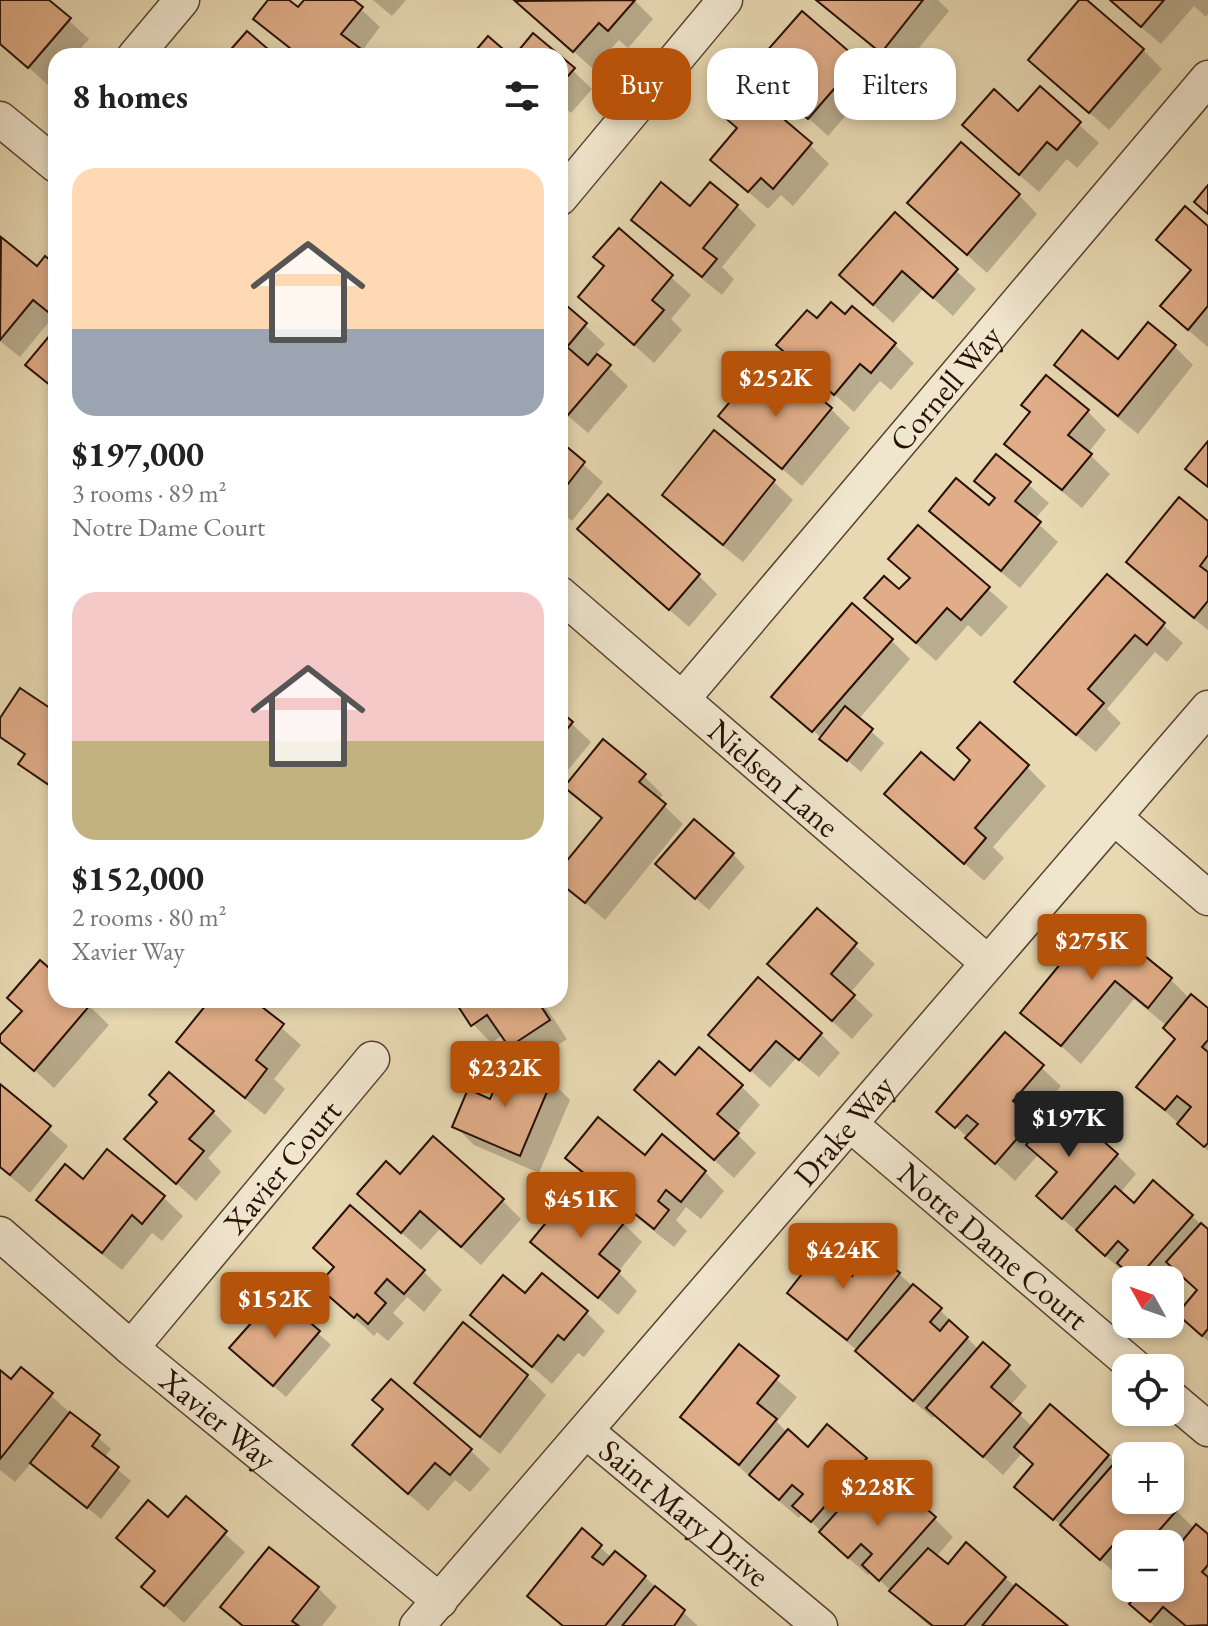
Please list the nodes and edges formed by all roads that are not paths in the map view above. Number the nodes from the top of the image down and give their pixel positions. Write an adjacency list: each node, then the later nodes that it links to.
1 (182, 0): 3 (street)
2 (725, 0): 7 (street)
3 (142, 48)
4 (1208, 78): 9 (street, Cornell Way)
5 (0, 119): 6 (street)
6 (48, 154)
7 (568, 188)
8 (568, 601): 9 (street, Nielsen Lane)
9 (683, 698): 13 (street, Nielsen Lane)
10 (1208, 708): 11 (street, Drake Way)
11 (1114, 817): 12 (street); 13 (street, Drake Way)
12 (1208, 898)
13 (988, 963): 15 (street, Drake Way)
14 (372, 1059): 17 (street, Xavier Court)
15 (850, 1124): 18 (street, Notre Dame Court); 21 (street, Drake Way)
16 (0, 1234): 17 (street, Xavier Way)
17 (131, 1348): 22 (street, Xavier Way)
18 (1120, 1354)
19 (1184, 1409): 20 (street)
20 (1208, 1429)
21 (586, 1431): 22 (street, Drake Way); 24 (street, Saint Mary Drive)
22 (440, 1601): 23 (street, Drake Way)
23 (417, 1626)
24 (820, 1626)

